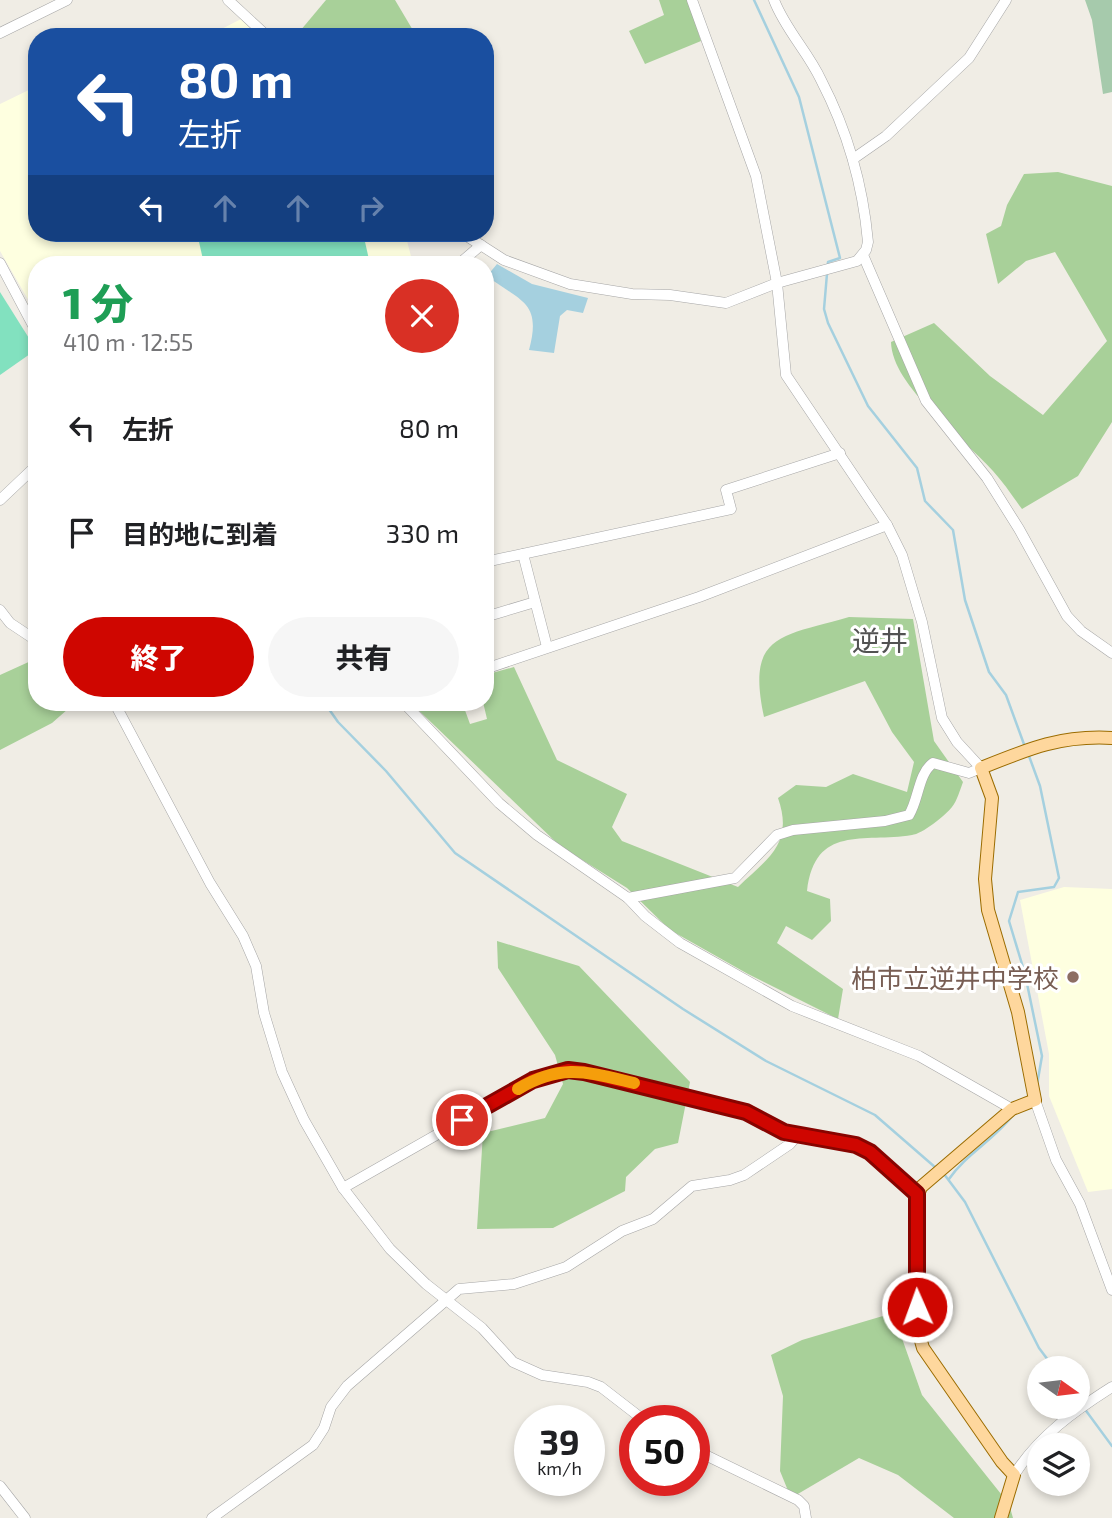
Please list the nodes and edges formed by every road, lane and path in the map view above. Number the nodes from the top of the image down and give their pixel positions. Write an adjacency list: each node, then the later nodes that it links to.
1 (67, 0): 7 (street)
2 (228, 0): 6 (street)
3 (692, 0): 14 (street)
4 (774, 0): 8 (street)
5 (1006, 0): 8 (street)
6 (258, 28)
7 (0, 33)
8 (853, 159): 11 (street)
9 (476, 242): 10 (street)
10 (481, 245): 12 (street); 14 (street)
11 (863, 255): 14 (street); 27 (street)
12 (468, 256)
13 (0, 263): 15 (street)
14 (777, 283): 16 (street)
15 (28, 316)
16 (840, 453): 19 (street); 20 (street)
17 (28, 474): 18 (street)
18 (0, 500)
19 (887, 525): 26 (street); 32 (street)
20 (523, 554): 21 (street); 22 (street)
21 (494, 560)
22 (535, 603): 24 (street); 26 (street)
23 (0, 610): 25 (street)
24 (494, 614)
25 (28, 635)
26 (547, 647): 28 (street)
27 (1112, 653)
28 (494, 666)
29 (119, 711): 37 (street)
30 (412, 711): 33 (street)
31 (1112, 738): 32 (main road)
32 (981, 768): 33 (street); 34 (main road)
33 (628, 898): 35 (street)
34 (1035, 1100): 35 (main road); 39 (street)
35 (1012, 1109): 38 (main road)
36 (797, 1136): 37 (street); 38 (street); 40 (street)
37 (344, 1188): 40 (street)
38 (917, 1194): 44 (main road)
39 (1112, 1290)
40 (447, 1300): 42 (street); 47 (street)
41 (1112, 1387): 44 (street)
42 (624, 1405)
43 (710, 1457): 48 (street)
44 (1014, 1475): 49 (main road)
45 (0, 1486): 46 (street)
46 (25, 1518)
47 (212, 1518)
48 (807, 1518)
49 (1002, 1518)

